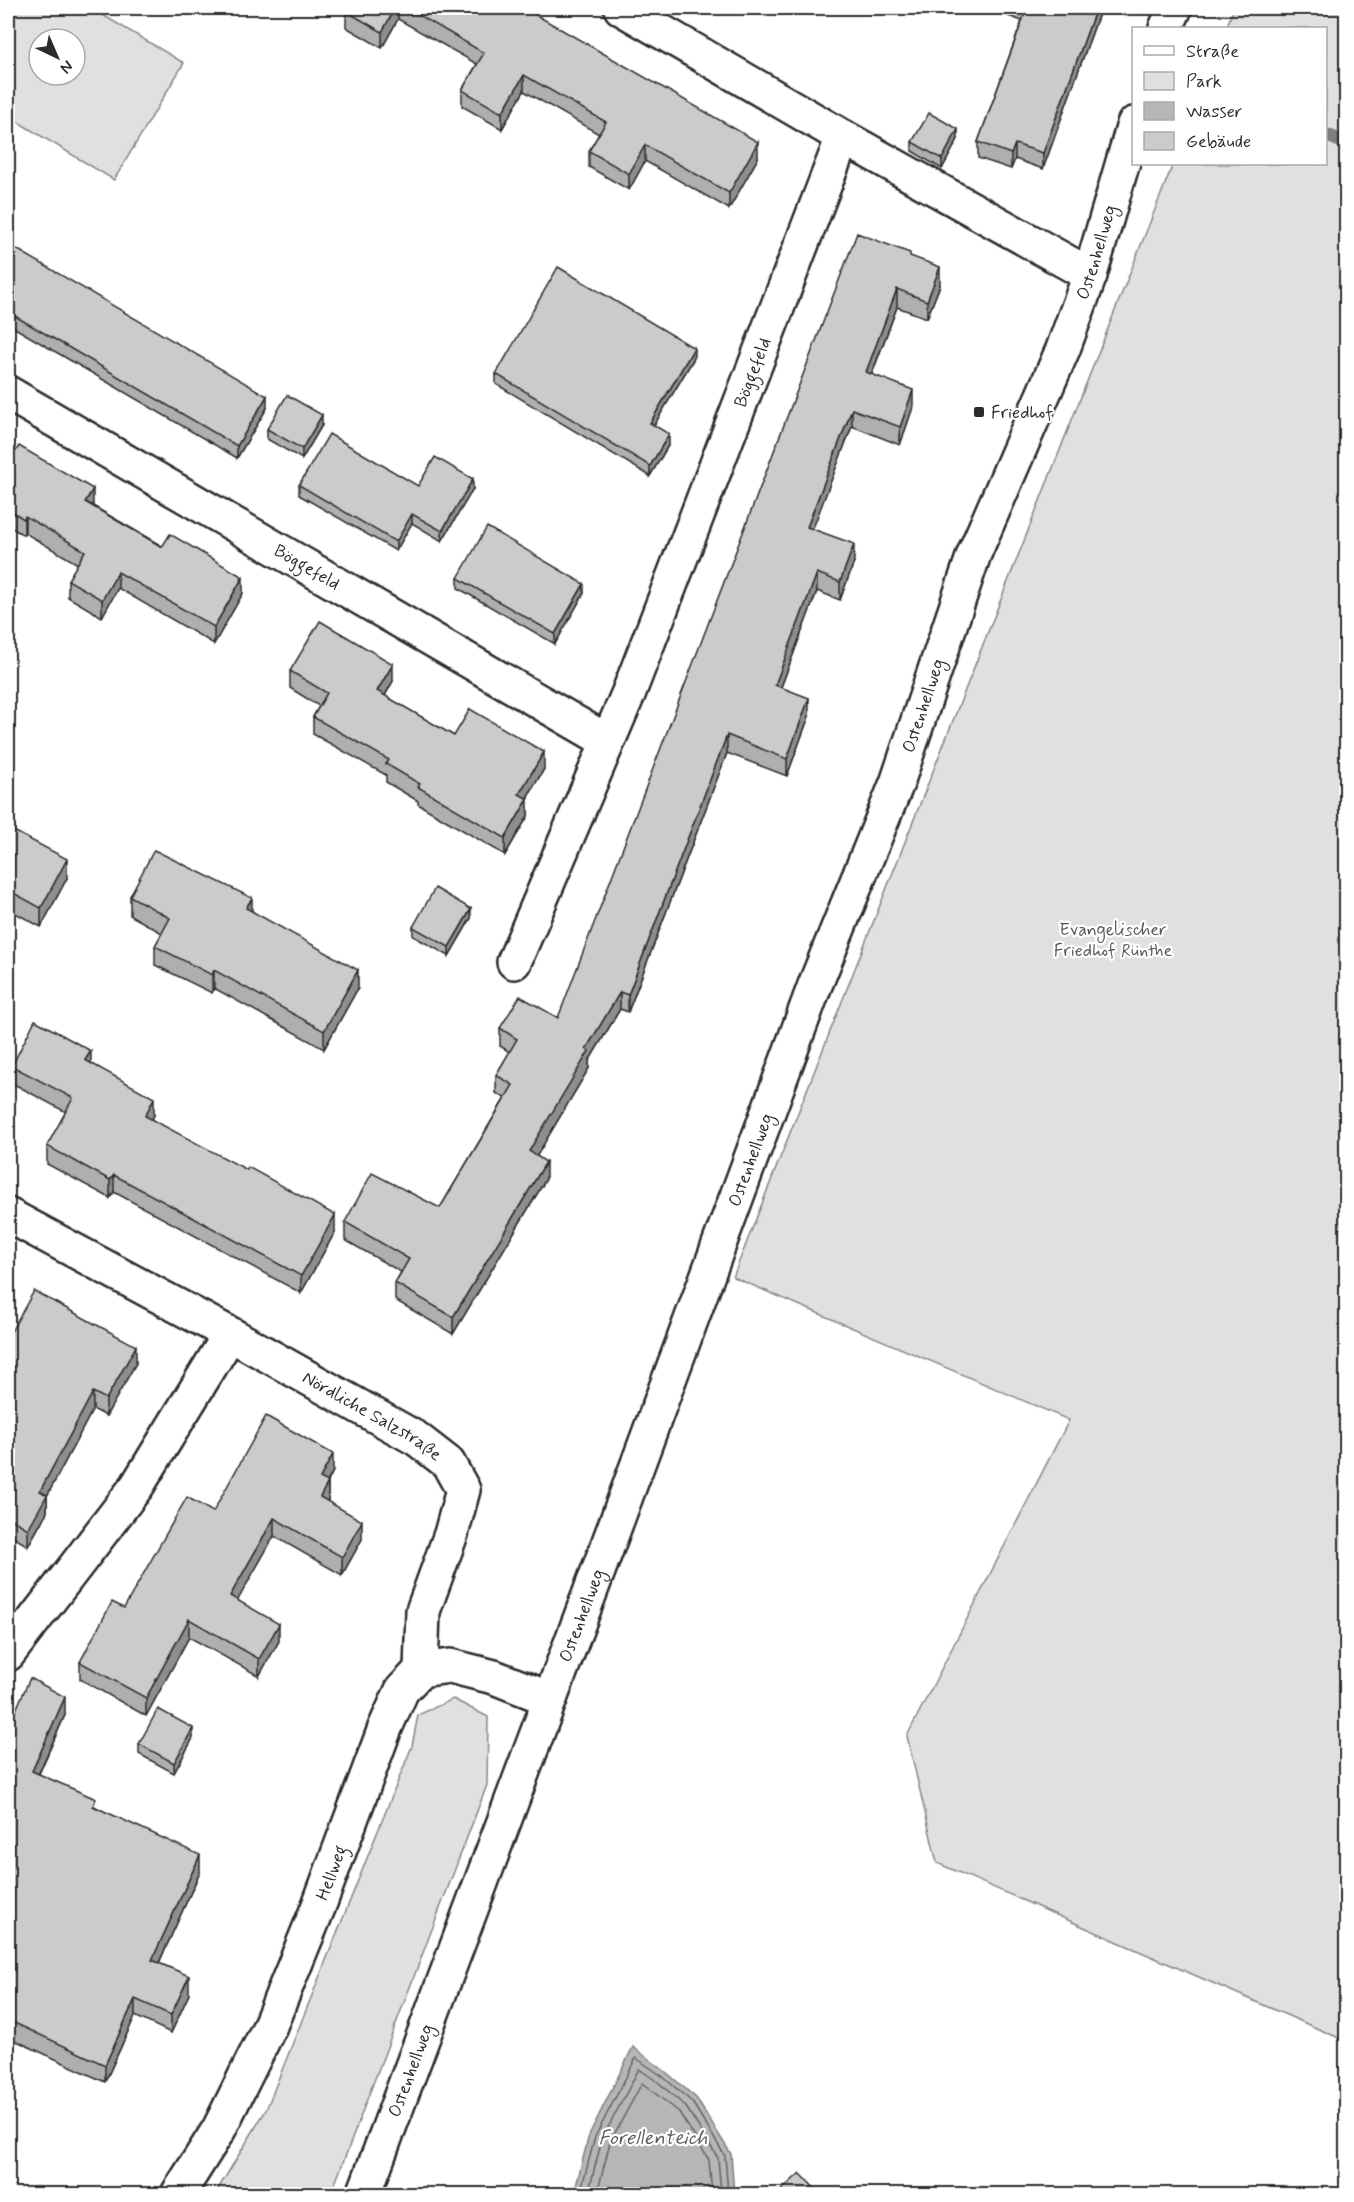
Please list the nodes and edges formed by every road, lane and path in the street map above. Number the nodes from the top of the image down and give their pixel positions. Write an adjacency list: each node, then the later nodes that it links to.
1 (621, 8): 5 (street)
2 (1175, 8): 3 (street)
3 (1166, 27)
4 (1132, 131): 6 (street, Ostenhellweg)
5 (843, 137): 6 (street); 8 (street, Böggefeld)
6 (1090, 275): 14 (street, Ostenhellweg)
7 (8, 393): 8 (street, Böggefeld)
8 (607, 741): 9 (street, Böggefeld)
9 (514, 962)
10 (8, 1215): 11 (street, Nördliche Salzstraße)
11 (230, 1335): 12 (street); 13 (street, Nördliche Salzstraße)
12 (8, 1654)
13 (422, 1670): 14 (street); 15 (street, Hellweg)
14 (550, 1699): 16 (street, Ostenhellweg)
15 (178, 2194)
16 (364, 2194)

